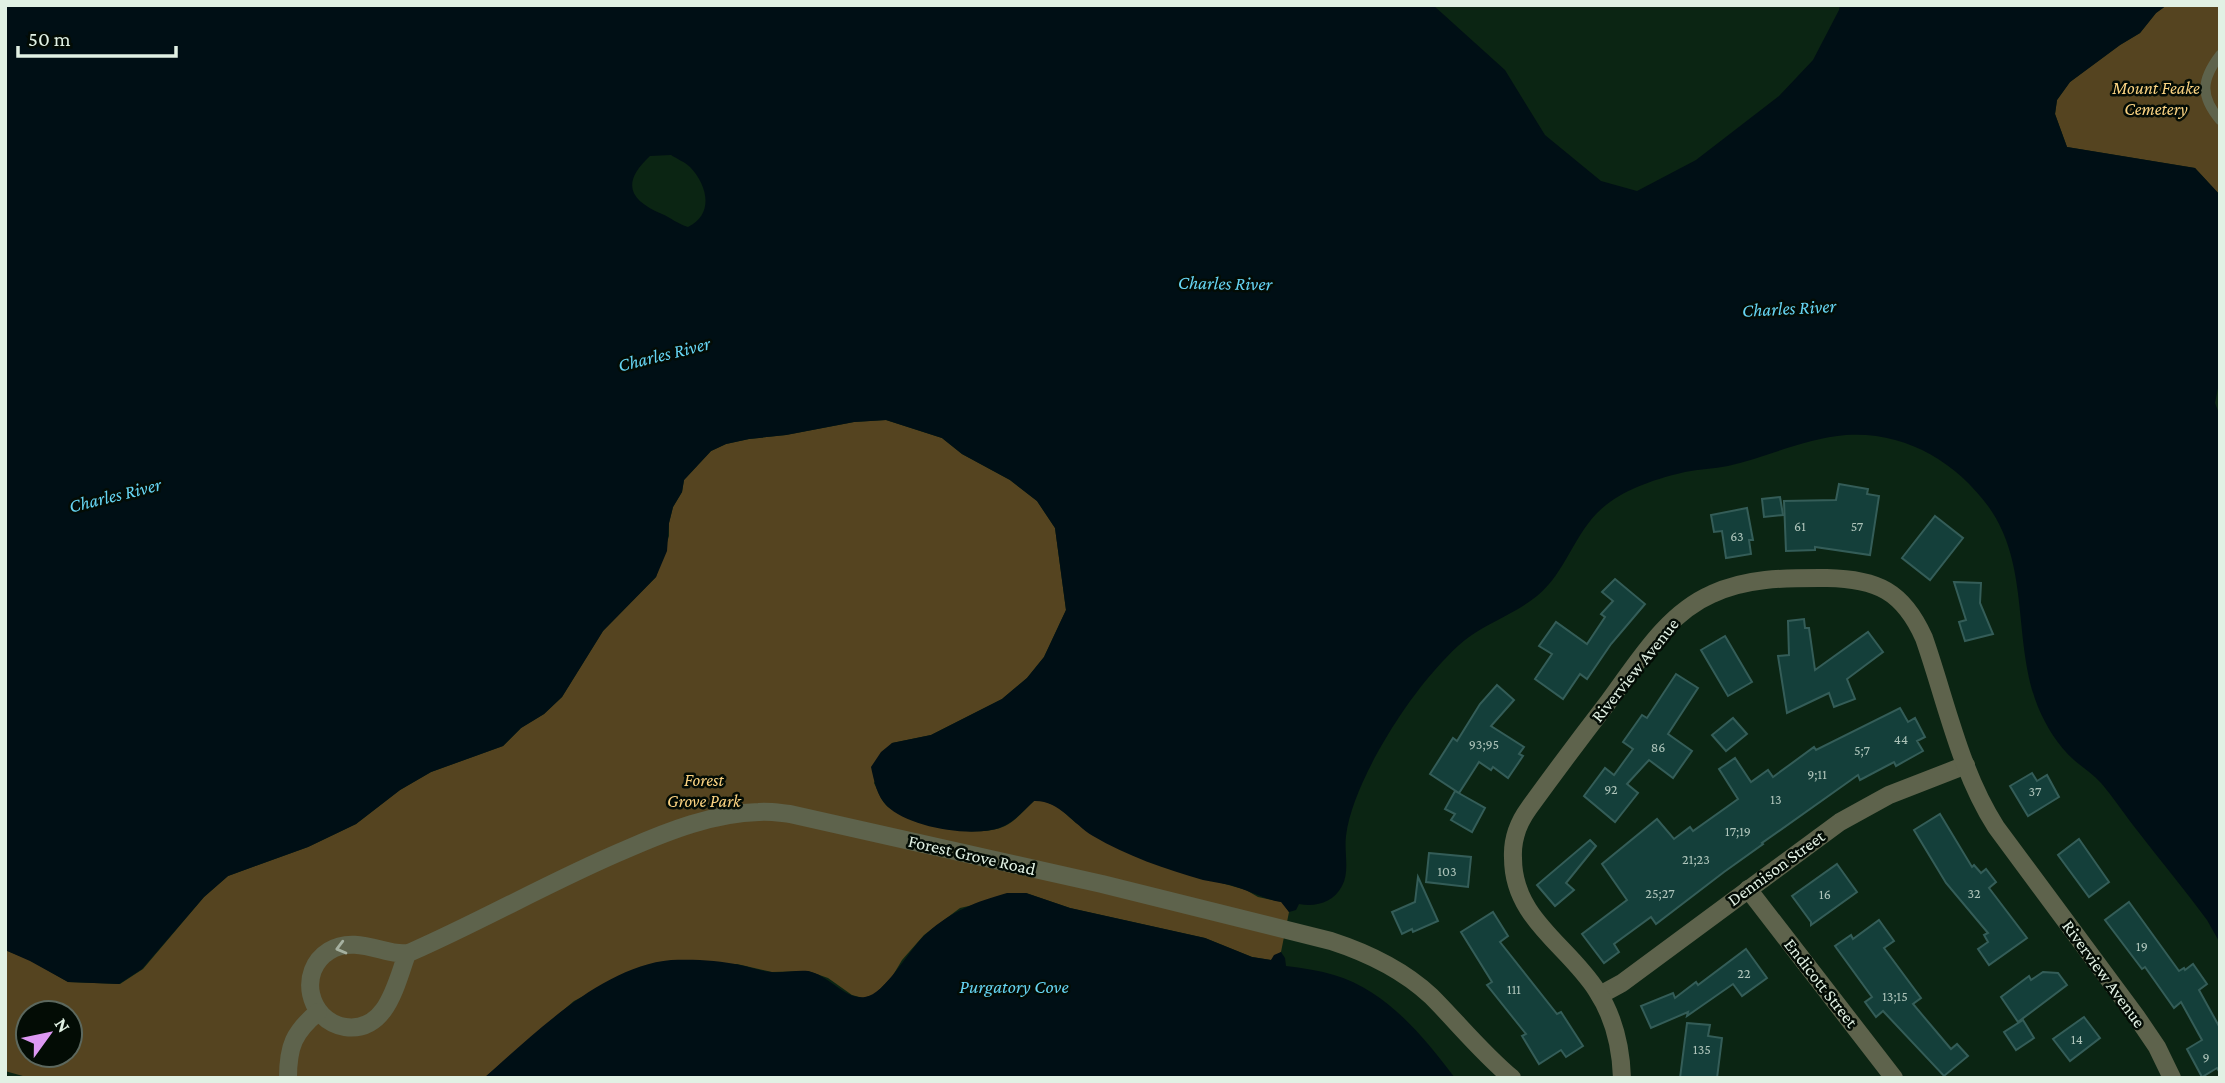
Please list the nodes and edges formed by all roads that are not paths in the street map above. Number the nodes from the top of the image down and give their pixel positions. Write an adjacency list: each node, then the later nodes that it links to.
1 (2220, 55): 2 (lane)
2 (2220, 120)
3 (1966, 765): 4 (street, Dennison Street); 6 (street, Riverview Avenue); 12 (street, Riverview Avenue)
4 (1748, 888): 6 (street, Dennison Street); 11 (street, Endicott Street)
5 (407, 954): 7 (street); 7 (street, one-way to 7); 9 (street, Forest Grove Road)
6 (1600, 995): 10 (street, Riverview Avenue)
7 (318, 1012): 8 (street)
8 (288, 1078)
9 (1512, 1078)
10 (1622, 1078)
11 (1894, 1078)
12 (2172, 1078)

